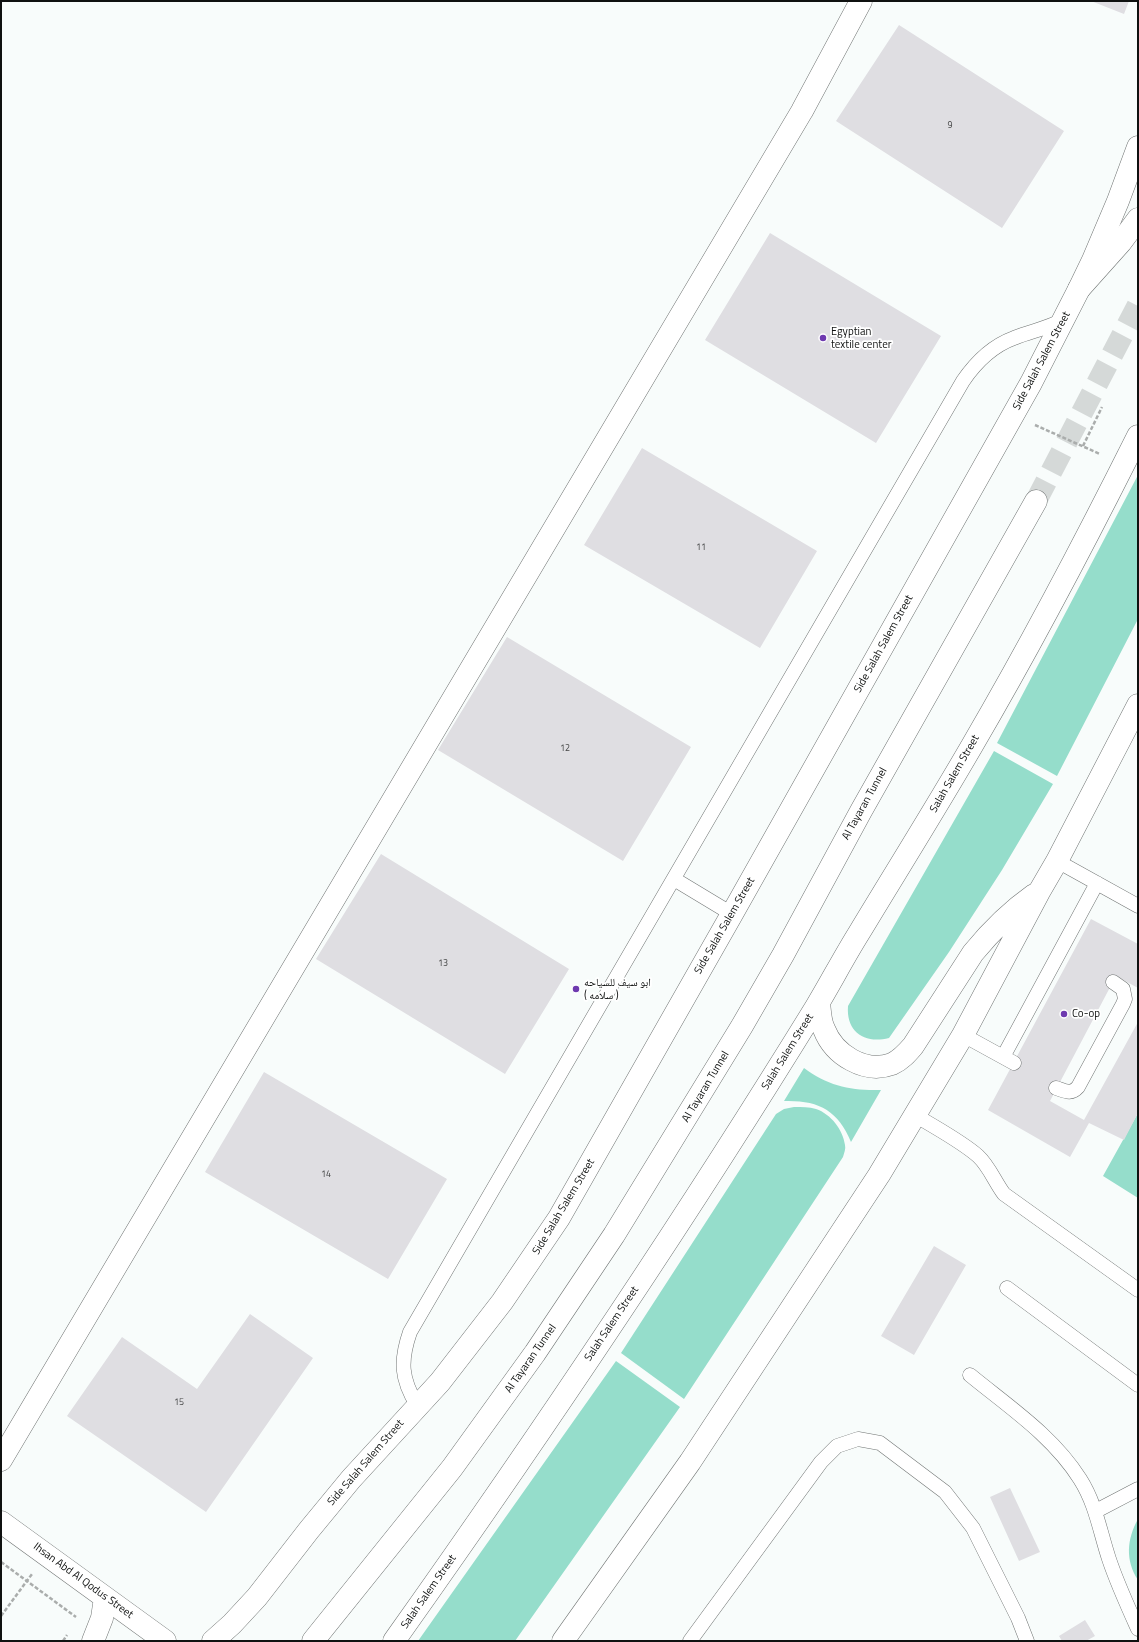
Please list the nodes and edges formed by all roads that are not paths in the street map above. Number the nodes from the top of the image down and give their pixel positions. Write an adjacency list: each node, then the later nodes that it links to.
1 (861, 1): 25 (main road)
2 (1138, 146): 4 (main road, Side Salah Salem Street)
3 (1138, 219): 4 (main road)
4 (1080, 289): 5 (main road, Side Salah Salem Street)
5 (1064, 320): 10 (lane); 14 (main road, Side Salah Salem Street)
6 (1138, 436): 16 (main road, Salah Salem Street)
7 (1036, 501): 31 (main road, Al Tayaran Tunnel)
8 (1138, 706): 9 (main road)
9 (1057, 861): 11 (lane); 12 (main road)
10 (674, 879): 14 (lane); 24 (lane)
11 (1097, 883): 13 (lane); 17 (lane)
12 (1039, 892): 16 (main road); 17 (main road)
13 (1138, 906)
14 (732, 914): 24 (main road, Side Salah Salem Street)
15 (1113, 982): 18 (lane)
16 (819, 1002): 35 (main road, Salah Salem Street)
17 (963, 1035): 19 (main road)
18 (1056, 1088)
19 (915, 1115): 21 (lane); 36 (main road)
20 (1008, 1288): 23 (lane)
21 (1138, 1290)
22 (970, 1376): 27 (lane)
23 (1138, 1386)
24 (417, 1406): 34 (main road, Side Salah Salem Street)
25 (1, 1460)
26 (1138, 1489): 27 (lane)
27 (1096, 1511): 30 (lane)
28 (1, 1522): 29 (main road, Ihsan Abd Al Qodus Street)
29 (105, 1598): 32 (main road); 33 (main road, Ihsan Abd Al Qodus Street)
30 (1138, 1630)
31 (314, 1639)
32 (93, 1641)
33 (165, 1641)
34 (213, 1641)
35 (394, 1641)
36 (563, 1641)
37 (690, 1641): 38 (lane)
38 (1027, 1641)

